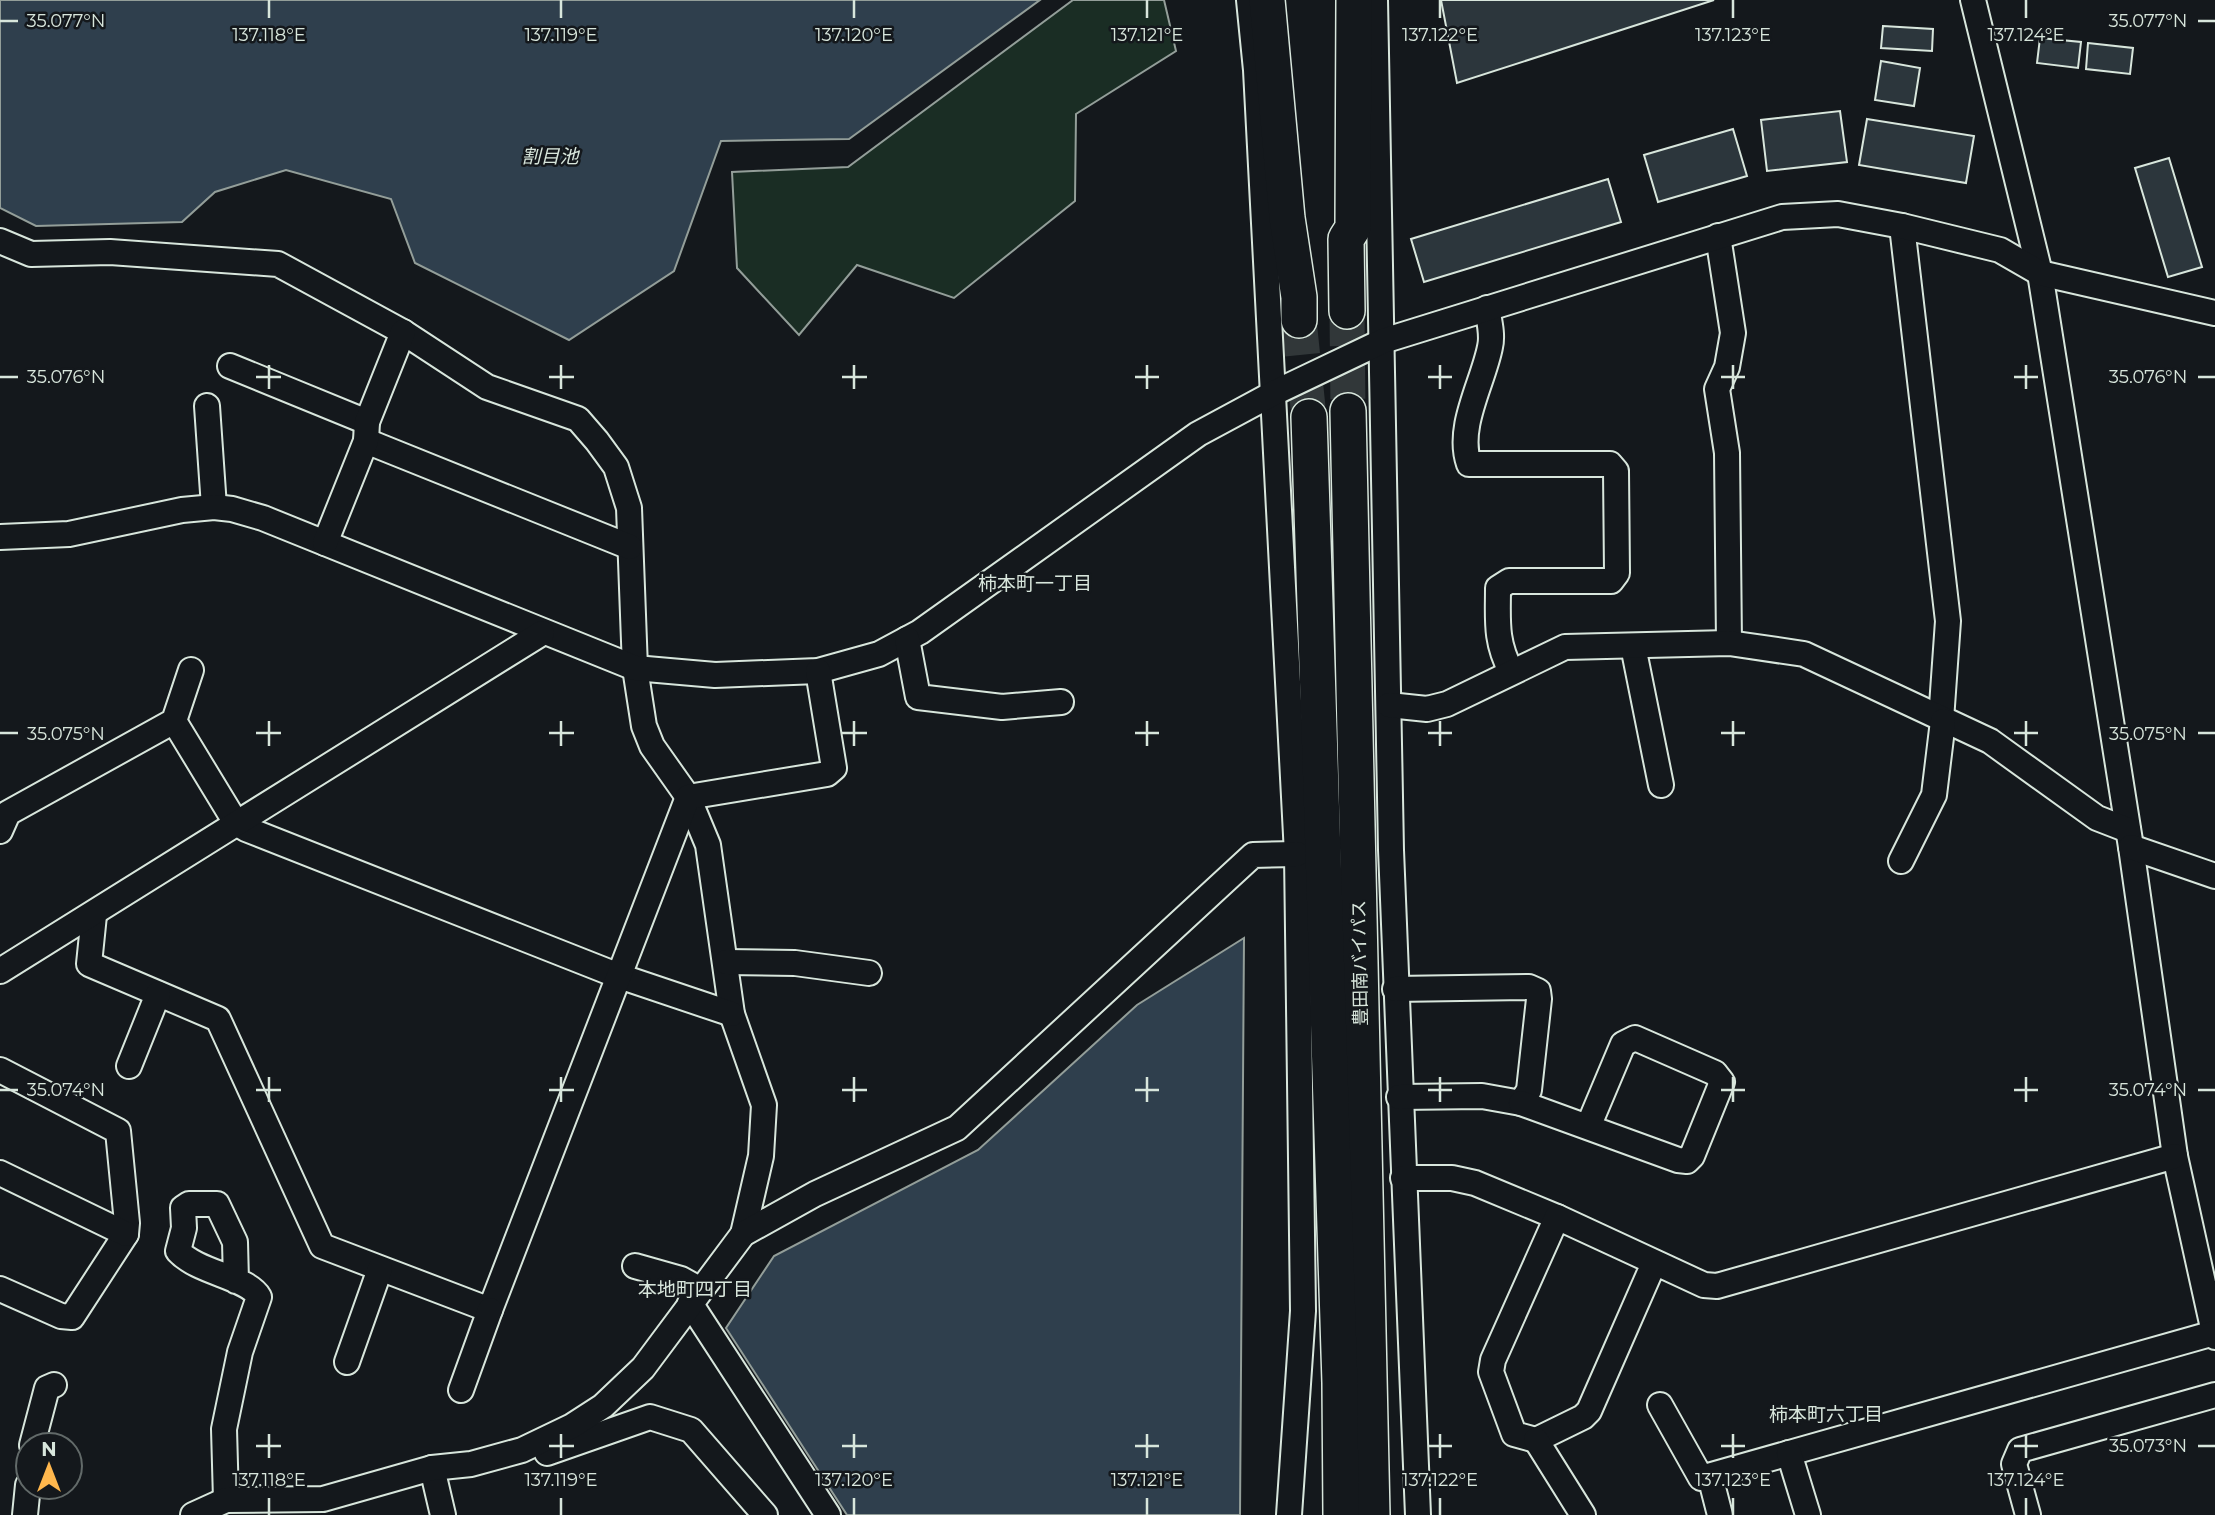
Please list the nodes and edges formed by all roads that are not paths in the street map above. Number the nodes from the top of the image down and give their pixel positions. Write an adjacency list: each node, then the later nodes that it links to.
1 (1249, 0): 17 (street)
2 (1267, 0): 10 (highway)
3 (1354, 0): 12 (highway)
4 (1375, 0): 15 (street)
5 (1973, 0): 9 (street)
6 (1902, 226): 7 (street); 9 (street); 37 (street)
7 (1718, 236): 11 (street); 28 (street)
8 (0, 241): 14 (street)
9 (2040, 273): 13 (street); 42 (street)
10 (1299, 309)
11 (1487, 309): 15 (street); 33 (street)
12 (1347, 311)
13 (2215, 313)
14 (403, 332): 21 (street); 25 (street)
15 (1383, 341): 17 (street); 35 (street)
16 (230, 366): 21 (street)
17 (1274, 393): 27 (street); 43 (street)
18 (207, 406): 22 (street)
19 (1348, 411): 91 (highway, 豊田南バイパス)
20 (1309, 417): 90 (highway, 豊田南バイパス)
21 (366, 431): 24 (street); 25 (street)
22 (214, 507): 23 (street); 24 (street)
23 (0, 537)
24 (324, 542): 26 (street)
25 (630, 547): 30 (street)
26 (542, 633): 30 (street); 40 (street)
27 (907, 639): 32 (street); 34 (street)
28 (1728, 643): 29 (street); 37 (street)
29 (1633, 646): 33 (street); 38 (street)
30 (635, 668): 32 (street); 39 (street)
31 (191, 670): 36 (street)
32 (818, 671): 39 (street)
33 (1511, 671): 35 (street)
34 (1061, 702)
35 (1388, 705): 51 (street)
36 (174, 721): 40 (street); 41 (street)
37 (1942, 721): 42 (street); 44 (street)
38 (1661, 785)
39 (688, 797): 47 (street); 50 (street)
40 (236, 822): 46 (street); 50 (street)
41 (0, 831)
42 (2130, 839): 45 (street); 59 (street)
43 (1297, 854): 64 (street); 89 (street)
44 (1901, 861)
45 (2215, 876)
46 (94, 915): 48 (street); 52 (street)
47 (726, 962): 49 (street); 53 (street)
48 (0, 971)
49 (869, 973)
50 (619, 976): 53 (street); 71 (street)
51 (1395, 989): 56 (street); 57 (street)
52 (158, 993): 54 (street); 67 (street)
53 (732, 1014): 64 (street)
54 (129, 1066)
55 (1, 1072): 63 (street)
56 (1399, 1097): 57 (street); 61 (street)
57 (1521, 1102): 58 (street)
58 (1588, 1127): 58 (street)
59 (2175, 1156): 65 (street); 72 (street)
60 (0, 1173): 63 (street)
61 (1403, 1178): 62 (street); 92 (street)
62 (1557, 1217): 65 (street); 79 (street)
63 (126, 1234): 69 (street)
64 (743, 1234): 70 (street)
65 (1654, 1262): 79 (street)
66 (635, 1266): 70 (street)
67 (380, 1269): 71 (street); 73 (street)
68 (236, 1281): 84 (street)
69 (0, 1289)
70 (694, 1296): 81 (street); 88 (street)
71 (490, 1310): 75 (street)
72 (2214, 1330): 80 (street)
73 (347, 1362)
74 (54, 1385): 78 (street)
75 (461, 1390)
76 (2215, 1395): 96 (street)
77 (1660, 1405): 83 (street)
78 (36, 1431)
79 (1536, 1440): 93 (street)
80 (1789, 1453): 83 (street); 95 (street)
81 (495, 1458): 82 (street); 87 (street)
82 (432, 1468): 84 (street); 86 (street)
83 (1710, 1476): 94 (street)
84 (226, 1500): 85 (street)
85 (193, 1515)
86 (443, 1515)
87 (765, 1515)
88 (828, 1515)
89 (1289, 1515)
90 (1341, 1515)
91 (1372, 1515)
92 (1418, 1515)
93 (1583, 1515)
94 (1720, 1515)
95 (1808, 1515)
96 (2028, 1515)

